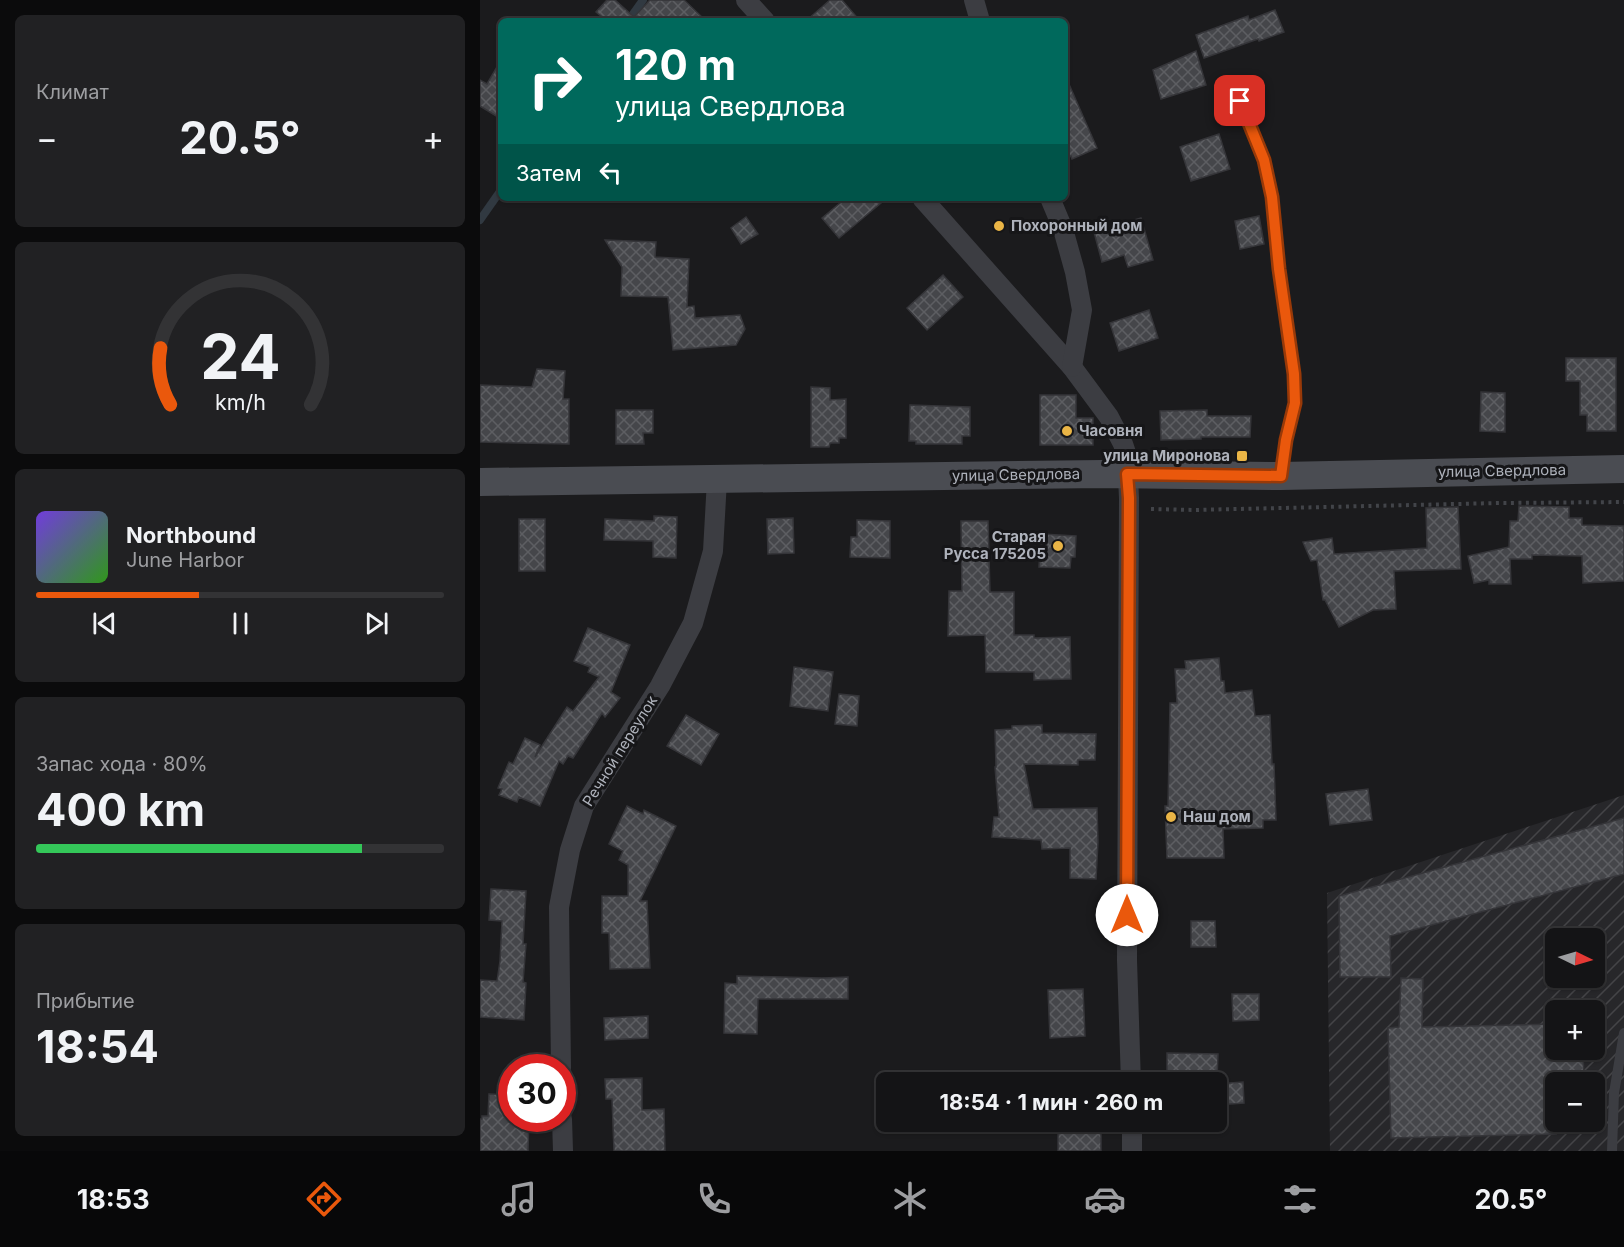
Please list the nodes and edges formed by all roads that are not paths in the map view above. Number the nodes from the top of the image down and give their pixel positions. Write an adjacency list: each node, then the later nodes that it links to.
1 (746, 0): 3 (street)
2 (974, 0): 4 (street)
3 (762, 18)
4 (979, 18)
5 (1240, 101): 11 (lane)
6 (925, 201): 8 (street)
7 (1051, 201): 8 (street)
8 (1071, 367): 10 (street)
9 (1624, 469): 11 (street, улица Свердлова)
10 (1127, 474): 11 (street, улица Свердлова); 12 (street, улица Свердлова); 16 (street)
11 (1281, 476)
12 (717, 480): 13 (street, улица Свердлова); 15 (street, Речной переулок)
13 (480, 482)
14 (1624, 1033): 21 (lane)
15 (561, 1054)
16 (1131, 1072)
17 (562, 1132): 19 (street)
18 (1132, 1132): 20 (street)
19 (563, 1151)
20 (1132, 1151)
21 (1612, 1151)

